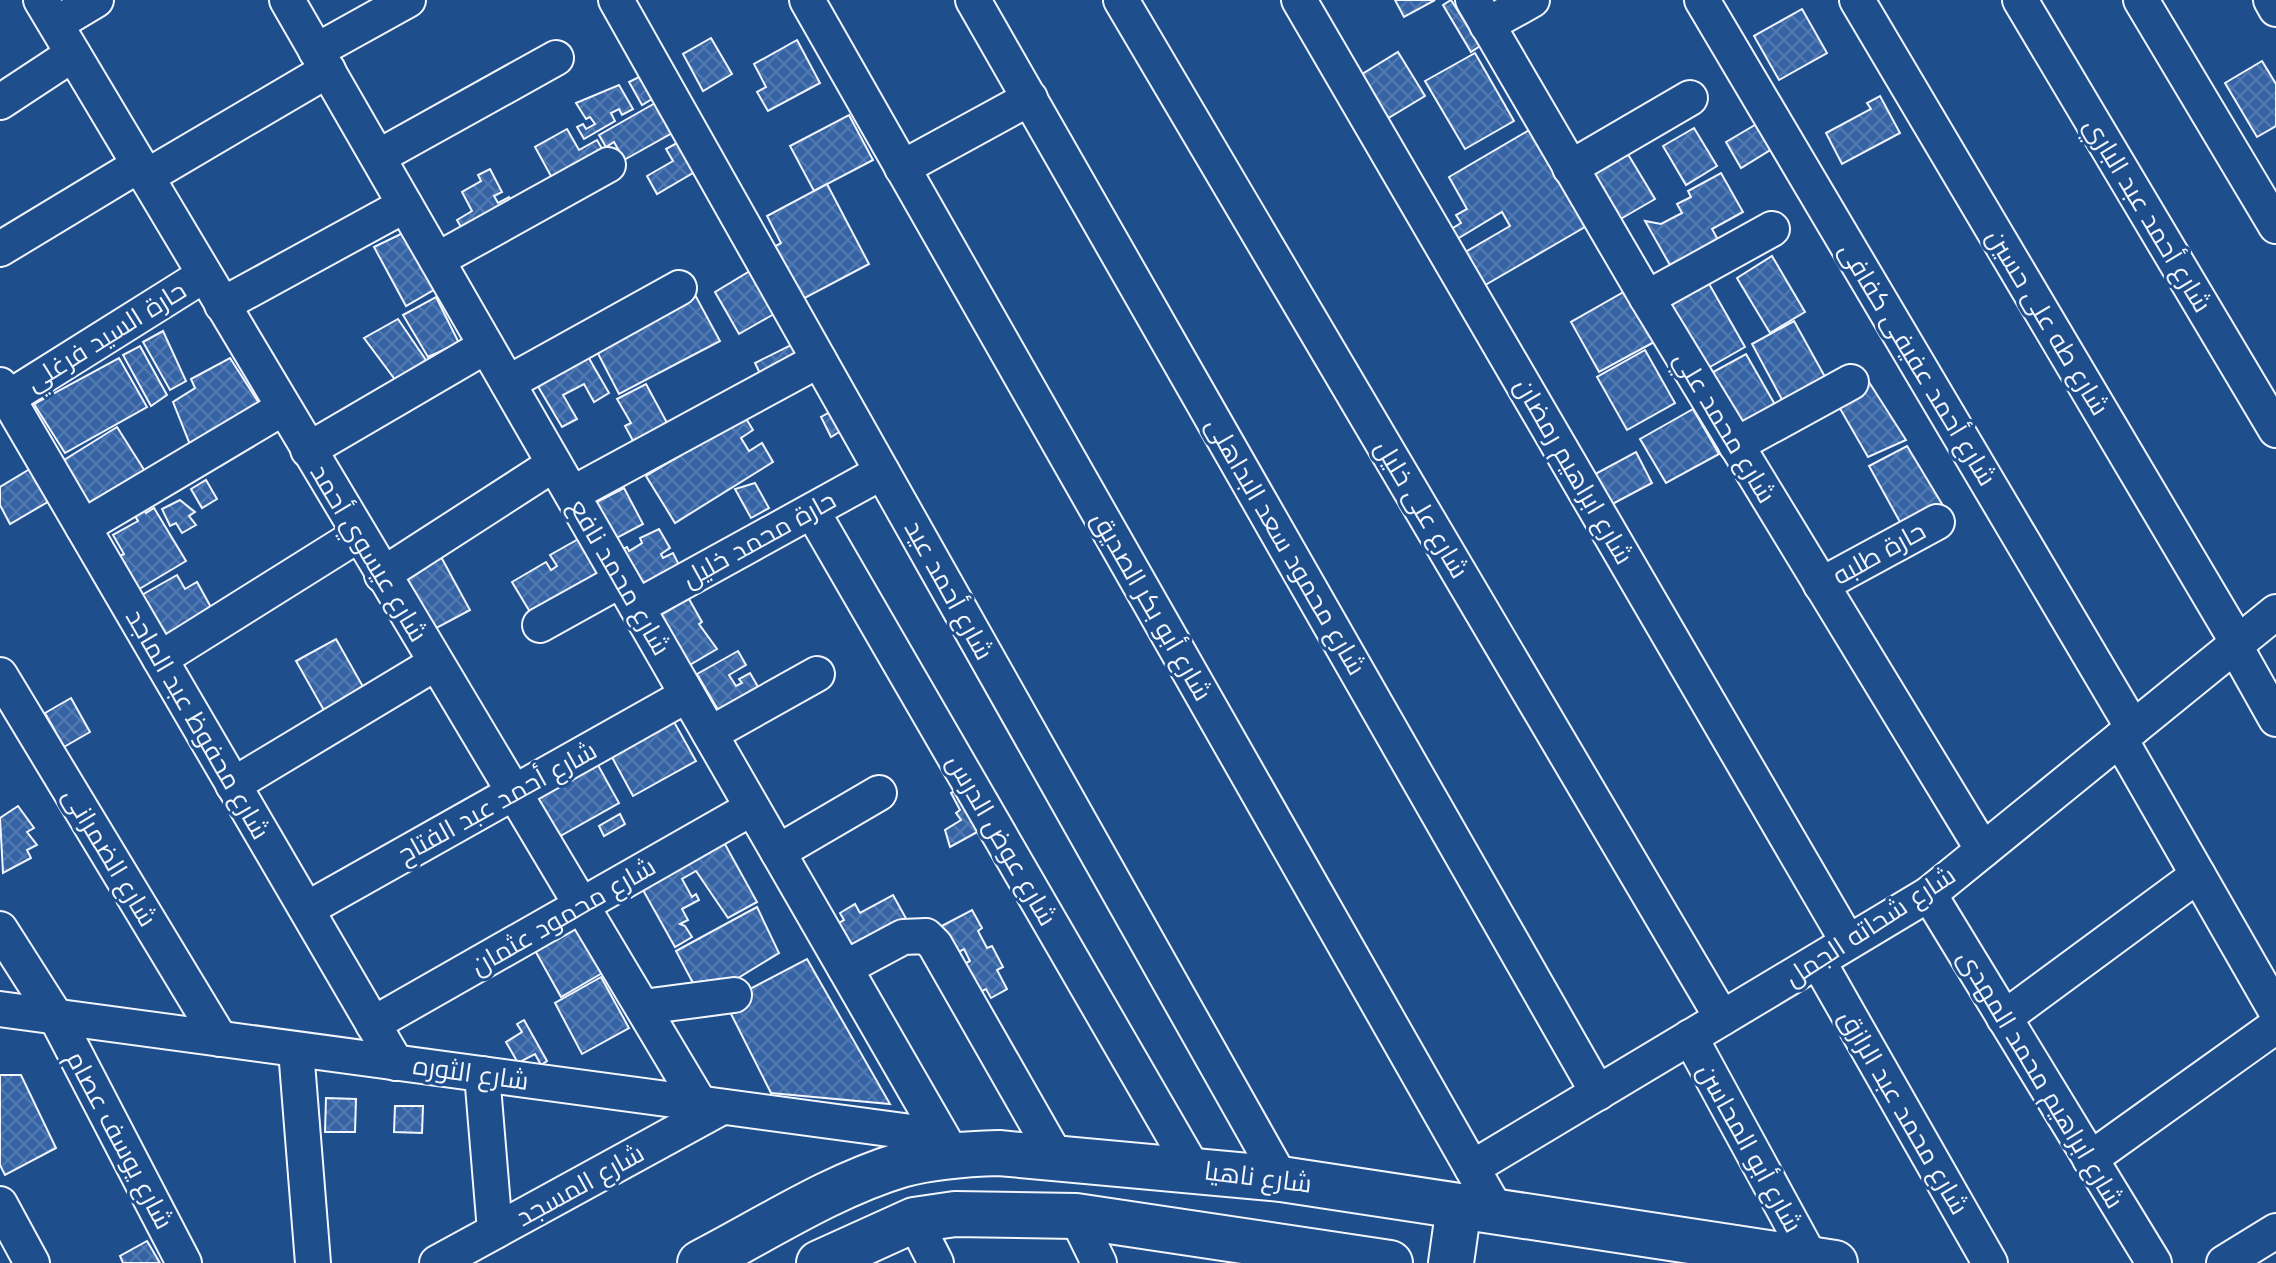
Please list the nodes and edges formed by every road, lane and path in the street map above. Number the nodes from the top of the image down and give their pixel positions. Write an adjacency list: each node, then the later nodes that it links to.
1 (96, 0): 16 (street)
2 (287, 0): 20 (street, شارع محمد نافع)
3 (406, 0): 20 (street)
4 (616, 0): 39 (street, شارع أحمد عيد)
5 (807, 0): 26 (street, شارع أبو بكر الصديق)
6 (973, 0): 21 (street, شارع محمود سعد البداهلى)
7 (1121, 0): 87 (street, شارع على خليل)
8 (1299, 0): 79 (street, شارع ابراهيم رمضان)
9 (1532, 0): 17 (street)
10 (1702, 0): 67 (street, شارع أحمد عفيفى كفافى)
11 (1857, 0): 59 (street, شارع طه على حسين)
12 (2020, 0): 44 (street, شارع أحمد عبد الباري)
13 (2141, 0): 30 (street)
14 (2271, 0): 15 (street)
15 (2276, 9)
16 (48, 12): 18 (street, شارع عيسوي أحمد)
17 (1480, 12): 27 (street, شارع محمد علي)
18 (73, 54): 23 (street); 28 (street, شارع عيسوي أحمد)
19 (556, 58): 24 (street)
20 (322, 61): 24 (street, شارع محمد نافع); 28 (street)
21 (1030, 98): 26 (street); 96 (street, شارع محمود سعد البداهلى)
22 (1690, 98): 27 (street)
23 (0, 102)
24 (378, 157): 29 (street, شارع محمد نافع)
25 (608, 165): 33 (street)
26 (902, 168): 103 (street, شارع أبو بكر الصديق)
27 (1570, 168): 36 (street, شارع محمد علي)
28 (142, 171): 32 (street); 34 (street, شارع عيسوي أحمد)
29 (405, 205): 33 (street, شارع محمد نافع); 37 (street)
30 (2276, 226)
31 (1772, 229): 36 (street)
32 (0, 249)
33 (437, 260): 38 (street, شارع محمد نافع)
34 (204, 275): 37 (street, شارع عيسوي أحمد); 42 (street, حارة السيد فرغلي)
35 (679, 288): 41 (street)
36 (1647, 298): 45 (street, شارع محمد علي)
37 (222, 305): 43 (street, شارع عيسوي أحمد)
38 (486, 346): 41 (street, شارع محمد نافع); 46 (street)
39 (819, 360): 48 (street, شارع أحمد عيد); 49 (street)
40 (1851, 382): 45 (street)
41 (508, 383): 47 (street, شارع محمد نافع)
42 (4, 392): 52 (street, شارع محفوظ عبد الماجد)
43 (283, 408): 46 (street, شارع عيسوي أحمد); 52 (street)
44 (2276, 430)
45 (1736, 445): 55 (street, شارع محمد علي)
46 (308, 450): 53 (street, شارع عيسوي أحمد)
47 (554, 464): 49 (street, شارع محمد نافع); 54 (street)
48 (882, 472): 50 (street, حارة محمد خليل); 102 (street, شارع أحمد عيد)
49 (572, 494): 56 (street, شارع محمد نافع)
50 (812, 511): 56 (street, حارة محمد خليل); 101 (street, شارع عوض الدرس)
51 (1937, 522): 55 (street, حارة طلبه)
52 (83, 527): 60 (street, شارع محفوظ عبد الماجد)
53 (358, 535): 54 (street, شارع عيسوي أحمد); 60 (street)
54 (382, 575): 61 (street, شارع عيسوي أحمد)
55 (1821, 585): 72 (street, شارع محمد علي)
56 (629, 594): 58 (street, حارة محمد خليل); 64 (street, شارع محمد نافع)
57 (2276, 612): 59 (street, شارع شحاته الجمل)
58 (540, 625)
59 (2236, 645): 65 (street, شارع طه على حسين); 67 (street, شارع شحاته الجمل)
60 (160, 659): 68 (street, شارع محفوظ عبد الماجد)
61 (434, 664): 68 (street); 69 (street, شارع عيسوي أحمد)
62 (817, 674): 66 (street)
63 (0, 675): 92 (street, شارع الضمرانى)
64 (687, 695): 66 (street, شارع محمد نافع); 69 (street, شارع أحمد عبد الفتاح)
65 (2276, 719)
66 (710, 734): 71 (street, شارع محمد نافع)
67 (2127, 734): 72 (street, شارع شحاته الجمل); 74 (street, شارع أحمد عفيفى كفافى)
68 (233, 785): 77 (street, شارع محفوظ عبد الماجد)
69 (515, 792): 76 (street, شارع عيسوي أحمد); 77 (street, شارع أحمد عبد الفتاح)
70 (879, 793): 73 (street)
71 (752, 808): 73 (street, شارع محمد نافع); 76 (street, شارع محمود عثمان)
72 (1983, 850): 75 (street, شارع شحاته الجمل)
73 (778, 852): 81 (street, شارع محمد نافع)
74 (2198, 875): 85 (street, شارع أحمد عفيفى كفافى); 88 (street)
75 (1929, 894): 79 (street, شارع شحاته الجمل); 88 (street, شارع ابراهيم محمد المهدى)
76 (581, 905): 83 (street, شارع عيسوي أحمد); 89 (street, شارع محمود عثمان)
77 (307, 909): 89 (street, شارع محفوظ عبد الماجد)
78 (0, 929): 86 (street, شارع يوسف عصام)
79 (1848, 942): 80 (street, شارع شحاته الجمل)
80 (1818, 961): 87 (street, شارع شحاته الجمل); 121 (street, شارع محمد عبد الرازق)
81 (845, 968): 98 (street, شارع محمد نافع); 99 (street)
82 (734, 995): 83 (street)
83 (643, 1007): 97 (street, شارع عيسوي أحمد)
84 (0, 1009): 86 (street, شارع الثوره)
85 (2276, 1011)
86 (56, 1017): 92 (street, شارع الثوره); 112 (street, شارع يوسف عصام)
87 (1722, 1018): 91 (street, شارع شحاته الجمل)
88 (2004, 1018): 100 (street, شارع ابراهيم محمد المهدى)
89 (373, 1024): 94 (street, شارع محفوظ عبد الماجد)
90 (2276, 1026): 100 (street)
91 (1690, 1037): 96 (street, شارع شحاته الجمل); 110 (street, شارع أبو المحاسن)
92 (220, 1039): 93 (street, شارع الثوره)
93 (296, 1050): 94 (street, شارع الثوره); 113 (street)
94 (396, 1063): 95 (street, شارع الثوره)
95 (482, 1074): 97 (street, شارع الثوره); 107 (street)
96 (1598, 1093): 103 (street, شارع شحاته الجمل)
97 (711, 1106): 98 (street, شارع الثوره); 107 (street, شارع المسجد)
98 (947, 1145): 99 (main road, شارع ناهيا); 106 (main road); 115 (main road, شارع ناهيا)
99 (1056, 1157): 101 (main road, شارع ناهيا)
100 (2090, 1159): 122 (street, شارع ابراهيم محمد المهدى)
101 (1193, 1169): 102 (main road, شارع ناهيا)
102 (1281, 1179): 103 (main road, شارع ناهيا)
103 (1476, 1195): 110 (main road, شارع ناهيا); 120 (main road)
104 (0, 1204): 111 (street)
105 (1076, 1216): 106 (main road); 109 (main road); 118 (street)
106 (935, 1217): 116 (main road); 117 (street)
107 (495, 1231): 114 (street, شارع المسجد)
108 (2276, 1231): 123 (street)
109 (1296, 1256): 119 (main road)
110 (1823, 1261)
111 (32, 1263)
112 (184, 1263)
113 (313, 1263)
114 (437, 1263)
115 (700, 1263)
116 (819, 1263)
117 (936, 1263)
118 (1099, 1263)
119 (1390, 1263)
120 (1451, 1263)
121 (1990, 1263)
122 (2154, 1263)
123 (2224, 1263)

